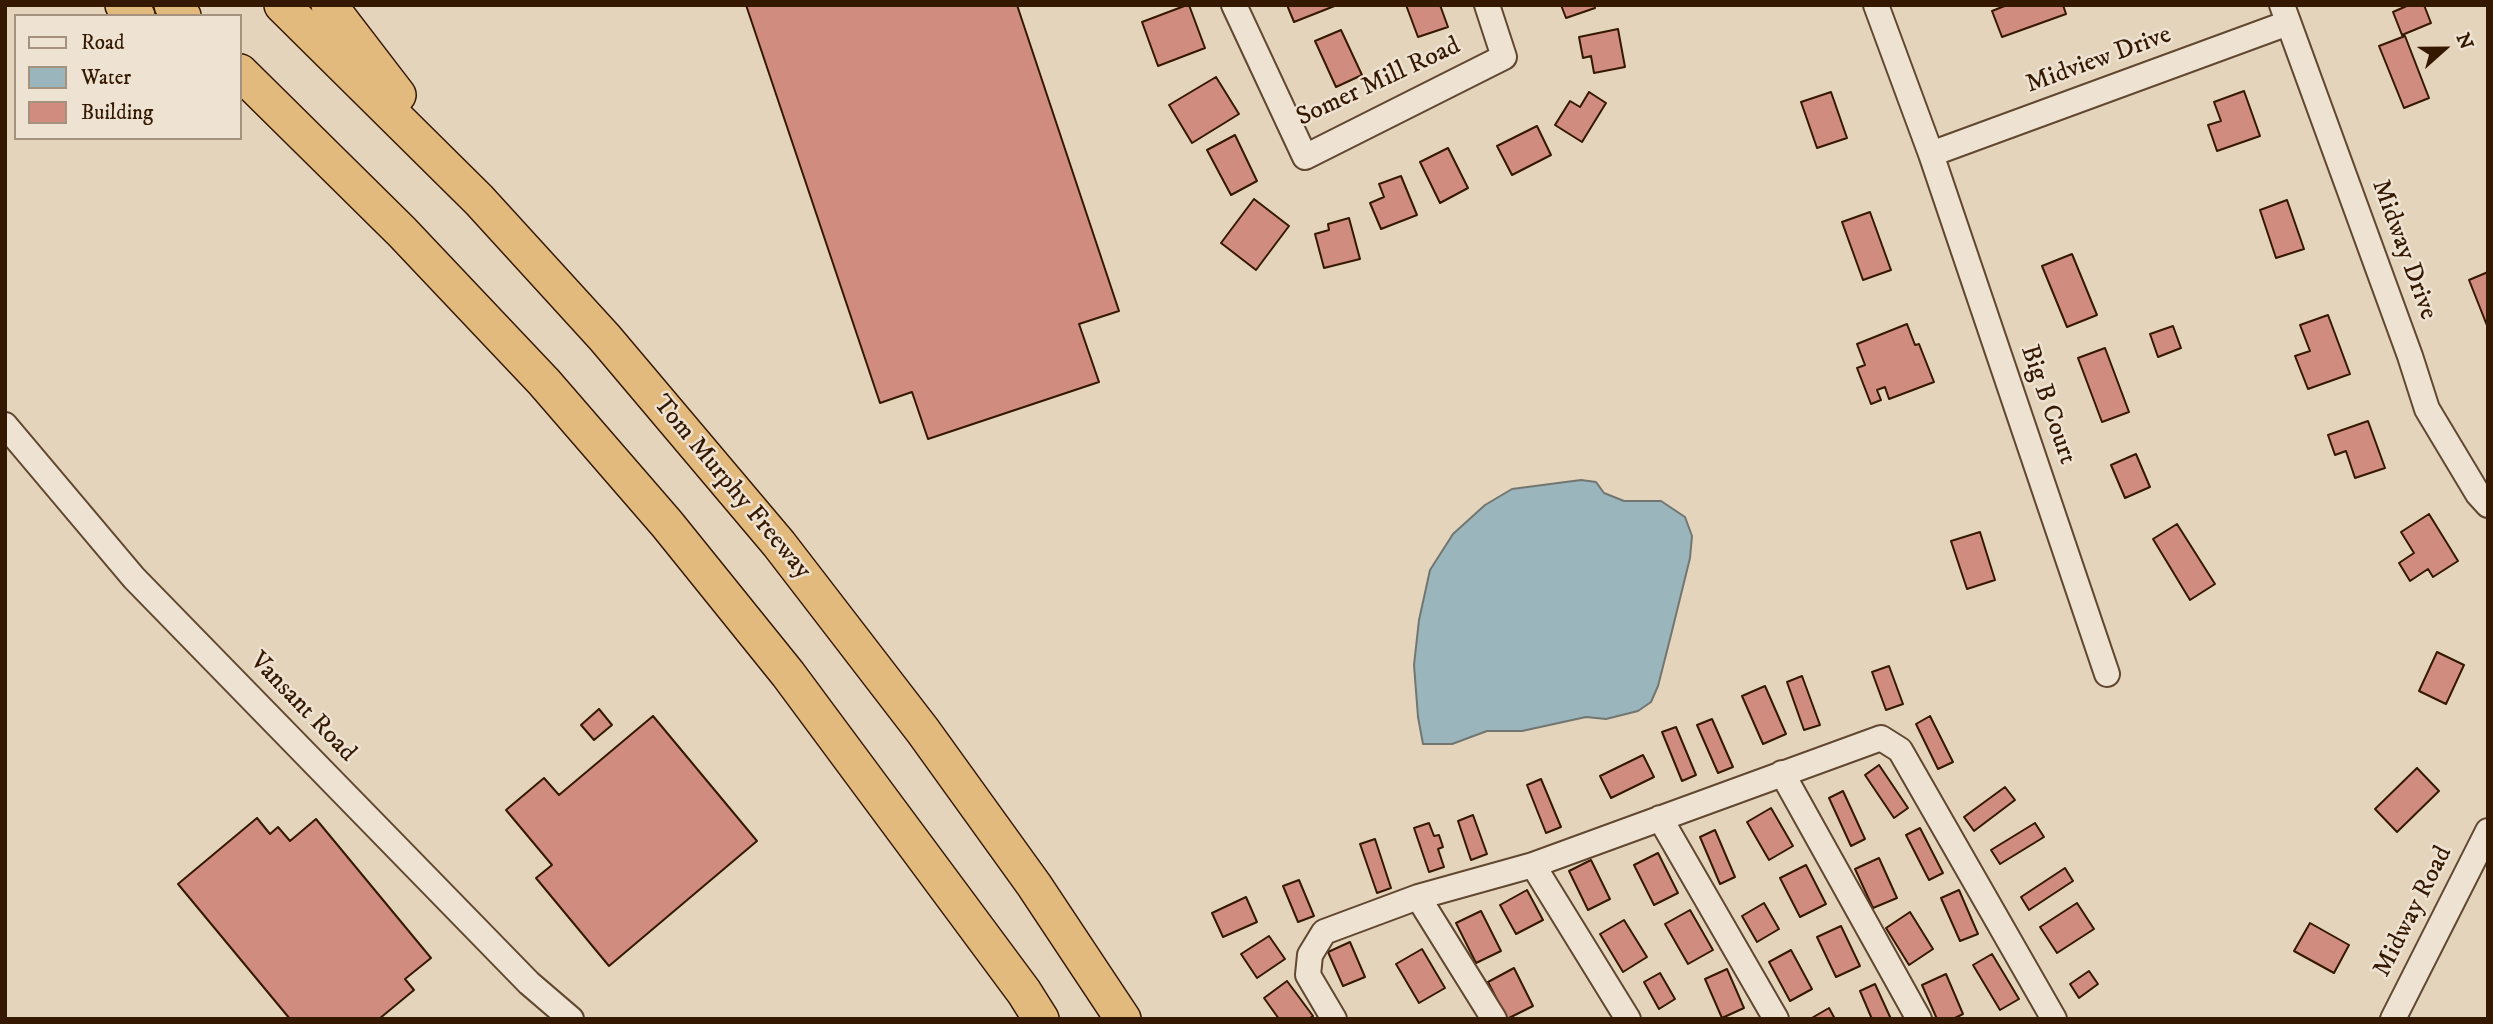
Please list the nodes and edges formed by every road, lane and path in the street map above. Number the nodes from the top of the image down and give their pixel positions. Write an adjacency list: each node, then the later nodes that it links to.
1 (282, 5): 10 (highway, Tom Murphy Freeway)
2 (329, 5): 10 (highway)
3 (1234, 5): 4 (street, Somer Mill Road)
4 (1487, 5)
5 (1876, 5): 9 (street, Big B Court)
6 (2285, 14): 9 (street, Midview Drive); 13 (street, Midway Drive)
7 (242, 74): 11 (highway)
8 (242, 100): 11 (highway)
9 (1931, 154): 14 (street, Big B Court)
10 (479, 200): 22 (highway, Tom Murphy Freeway)
11 (402, 232): 21 (highway)
12 (5, 425): 20 (street, Vansant Road)
13 (2488, 505)
14 (2107, 674)
15 (1782, 773): 16 (street); 27 (street); 28 (street)
16 (1660, 818): 18 (street); 26 (street)
17 (2488, 831): 29 (street, Midway Road)
18 (1533, 865): 19 (street); 25 (street)
19 (1418, 897): 23 (street); 24 (street)
20 (571, 1019)
21 (1041, 1019)
22 (1123, 1019)
23 (1334, 1019)
24 (1494, 1019)
25 (1628, 1019)
26 (1776, 1019)
27 (1919, 1019)
28 (2054, 1019)
29 (2393, 1019)

